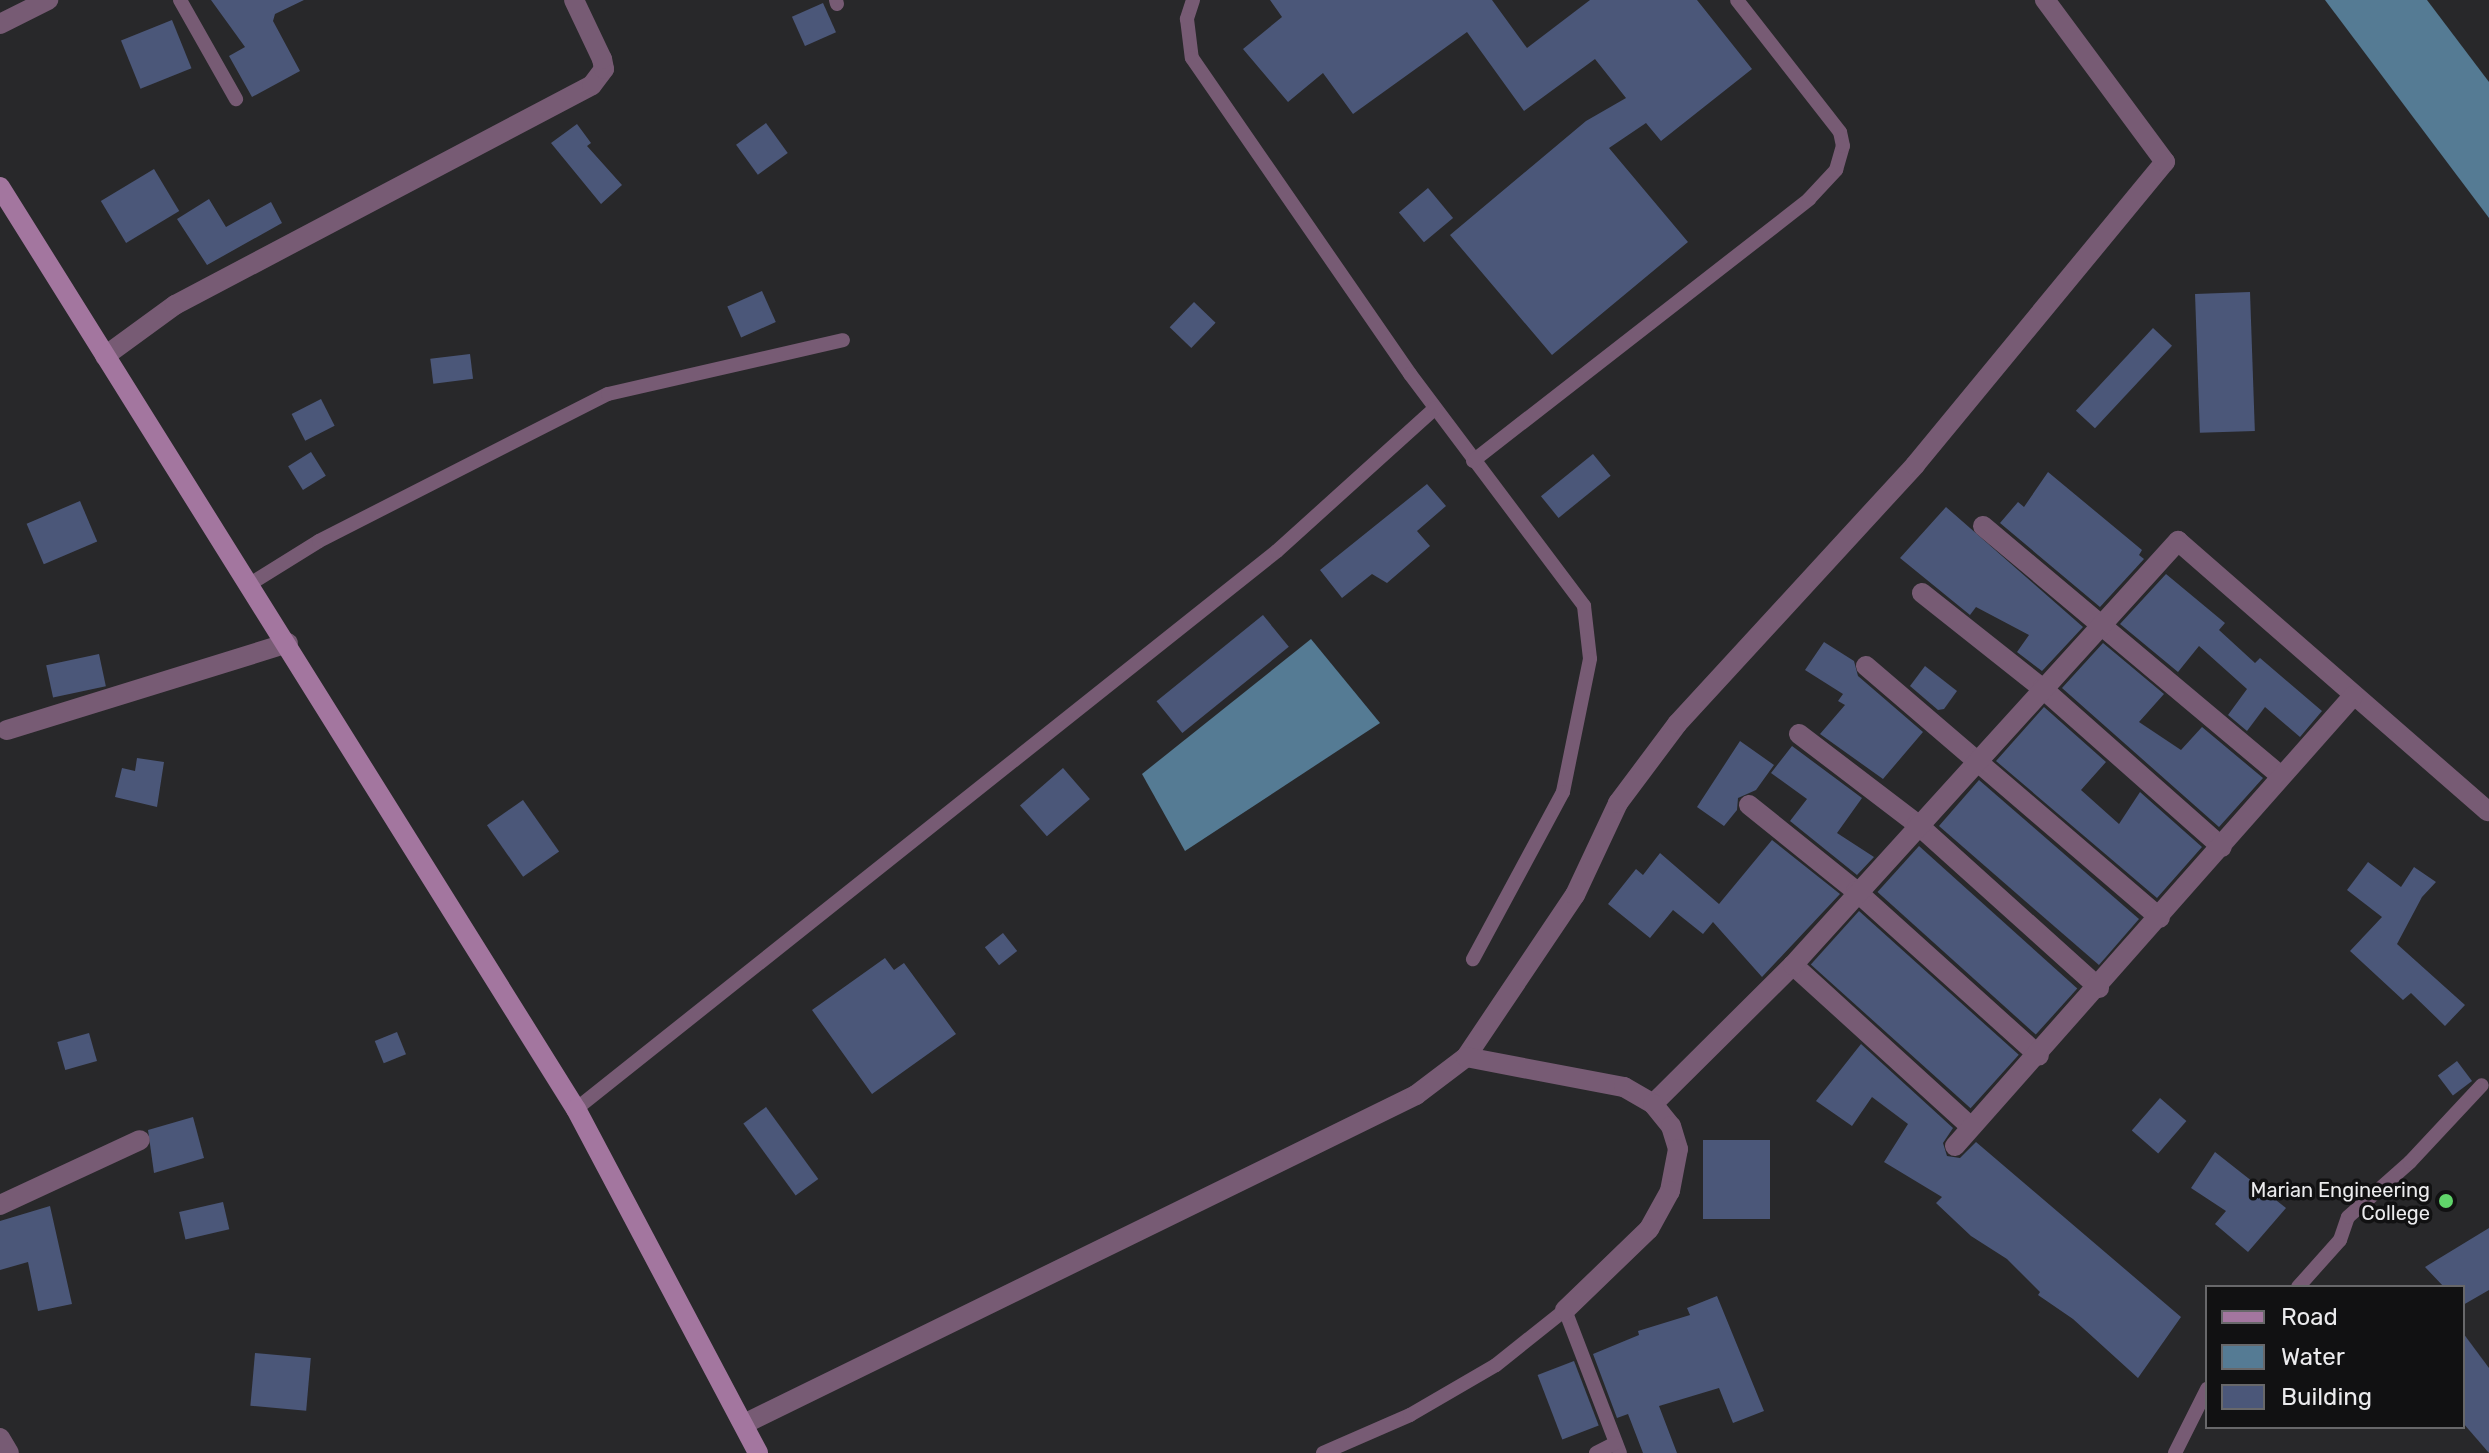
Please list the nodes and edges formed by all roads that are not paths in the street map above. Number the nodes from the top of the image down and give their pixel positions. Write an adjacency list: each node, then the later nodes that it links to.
1 (48, 0): 7 (street)
2 (180, 0): 8 (lane)
3 (574, 0): 11 (street)
4 (1193, 0): 12 (lane)
5 (1737, 0): 13 (lane)
6 (2045, 0): 36 (street)
7 (0, 24)
8 (236, 99)
9 (0, 187): 11 (street)
10 (843, 340): 15 (lane)
11 (105, 356): 15 (street)
12 (1435, 408): 13 (lane); 39 (lane)
13 (1473, 461): 32 (lane)
14 (1983, 526): 17 (street)
15 (250, 584): 18 (street)
16 (1922, 593): 20 (street)
17 (2102, 622): 20 (street); 21 (street); 25 (street)
18 (288, 643): 22 (street); 39 (street)
19 (1866, 666): 24 (street)
20 (2042, 688): 24 (street); 29 (street)
21 (2353, 696): 25 (street); 27 (street)
22 (7, 730)
23 (1799, 734): 28 (street)
24 (1979, 757): 28 (street); 31 (street)
25 (2281, 776): 29 (street)
26 (1749, 805): 30 (street)
27 (2488, 811)
28 (1917, 824): 30 (street); 34 (street)
29 (2222, 847): 31 (street)
30 (1856, 891): 33 (street); 35 (street)
31 (2160, 918): 34 (street)
32 (1473, 959)
33 (1793, 965): 38 (street); 40 (street)
34 (2099, 988): 35 (street)
35 (2039, 1056): 40 (street)
36 (1466, 1057): 38 (street); 47 (street)
37 (2482, 1085): 44 (lane)
38 (1653, 1104): 45 (street)
39 (576, 1109): 47 (street)
40 (1970, 1126): 42 (street)
41 (140, 1140): 43 (street)
42 (1955, 1146)
43 (0, 1205)
44 (2300, 1285)
45 (1565, 1310): 49 (lane); 52 (lane)
46 (2205, 1393): 54 (lane)
47 (746, 1423): 51 (street)
48 (0, 1438): 50 (street)
49 (1618, 1448): 53 (lane)
50 (9, 1453)
51 (758, 1453)
52 (1323, 1453)
53 (1596, 1453)
54 (2175, 1453)

